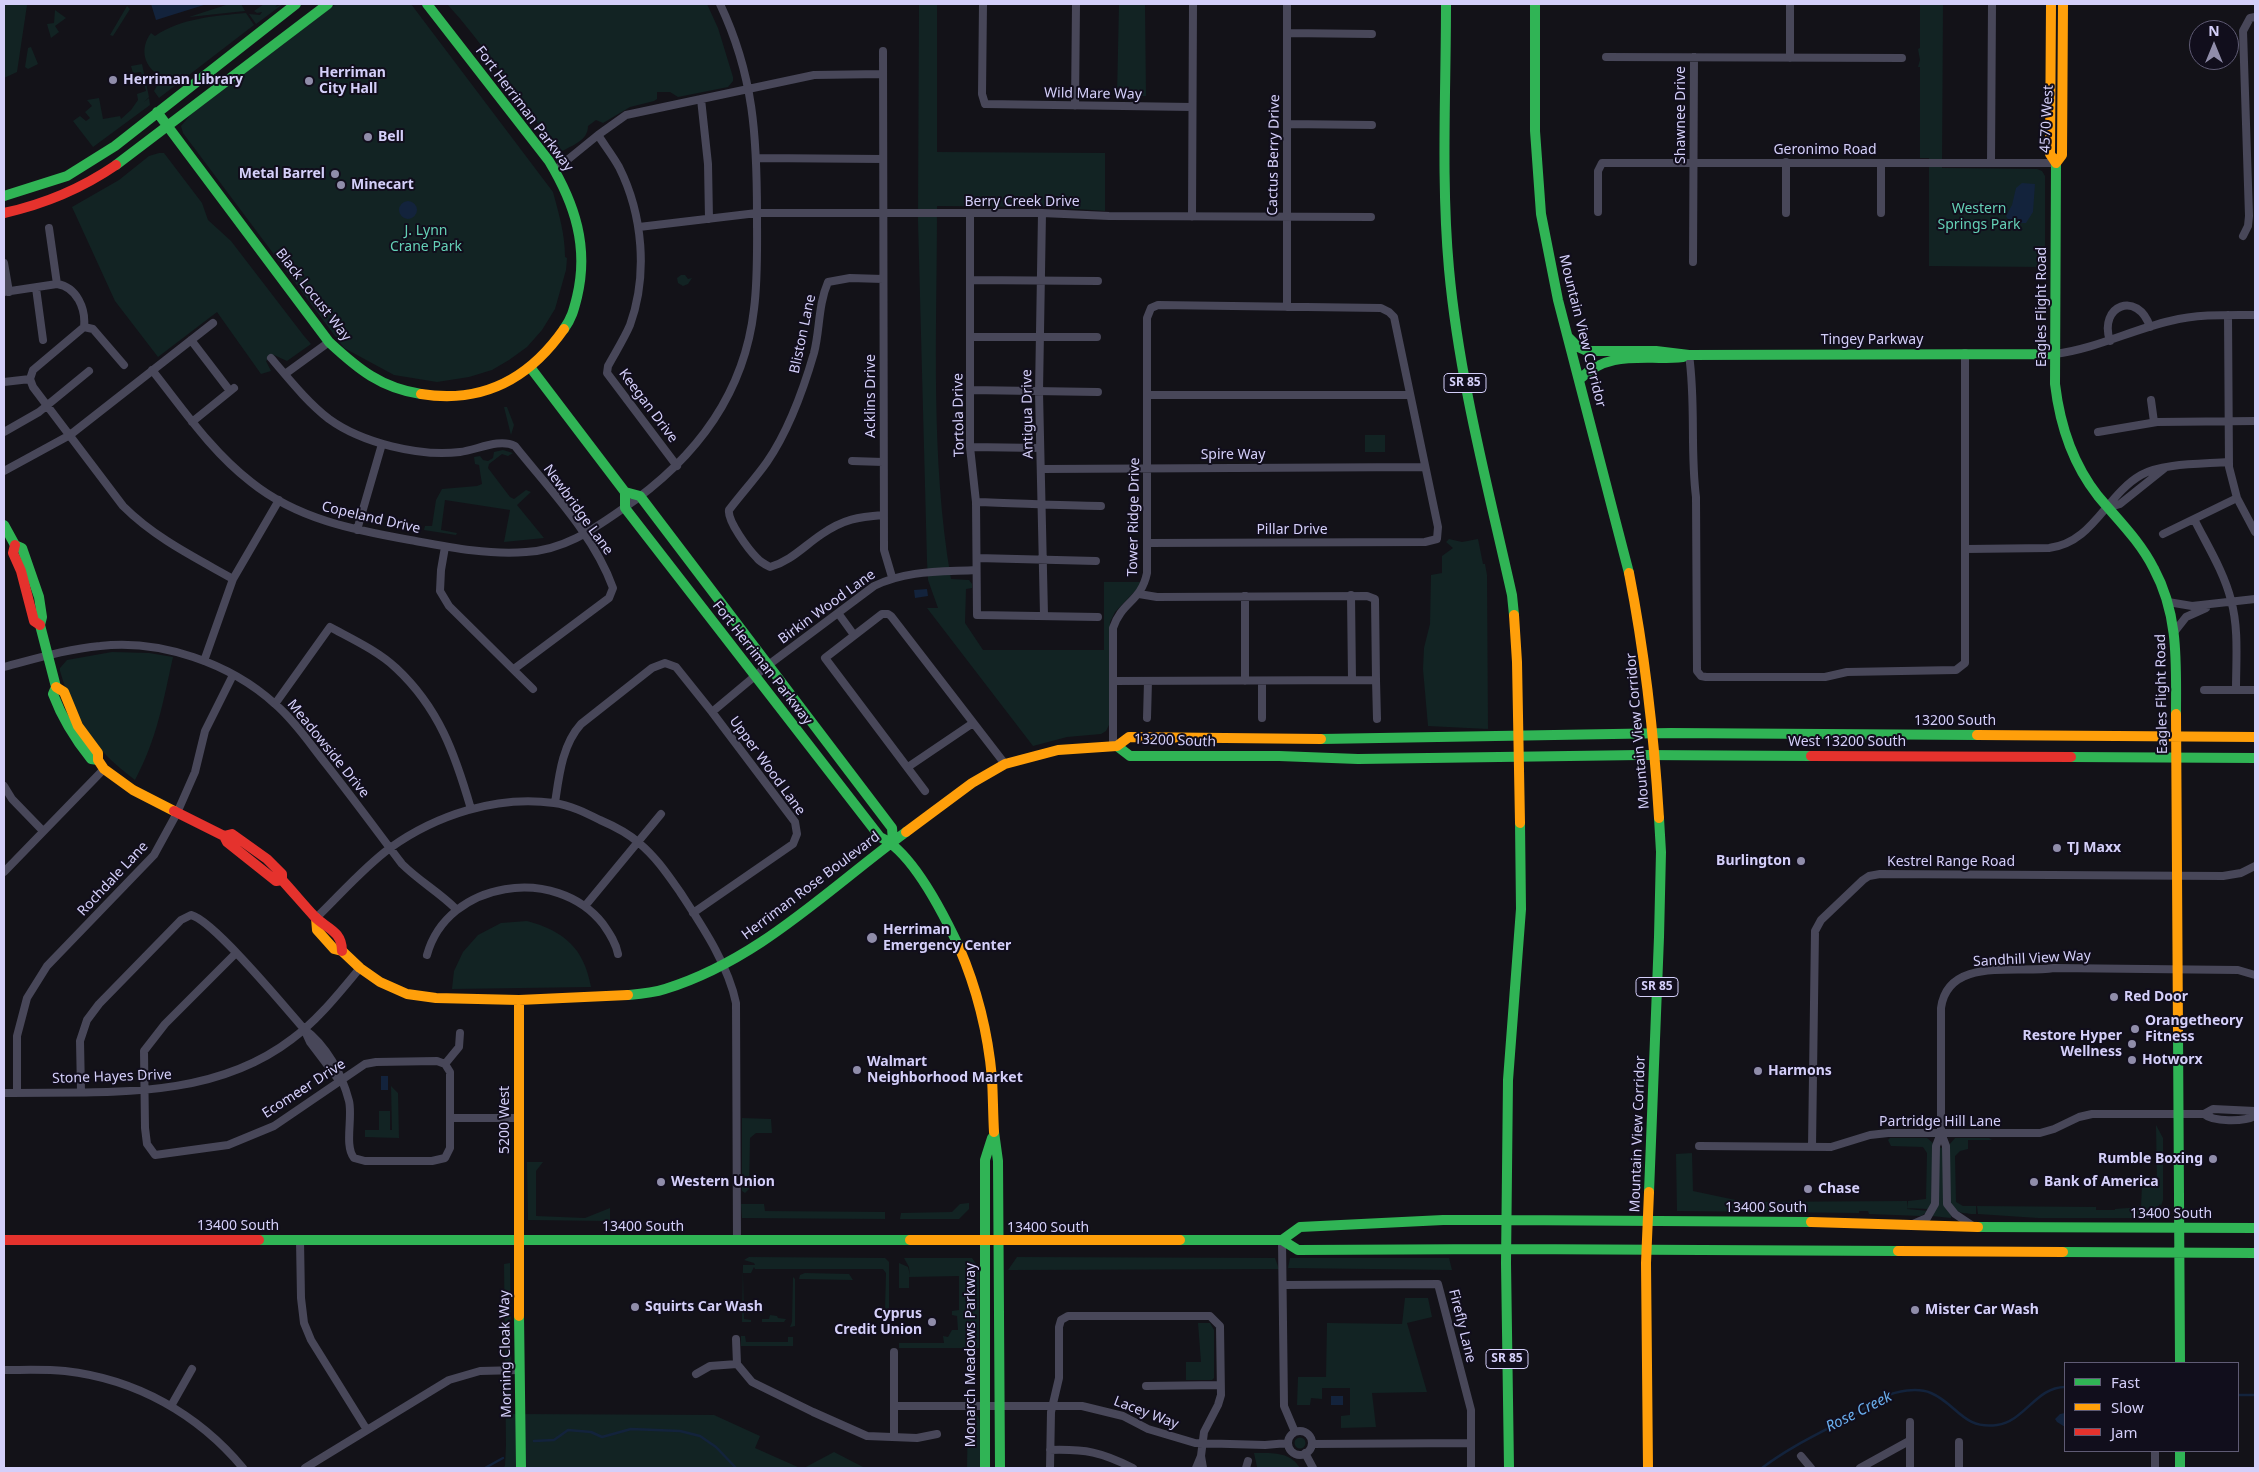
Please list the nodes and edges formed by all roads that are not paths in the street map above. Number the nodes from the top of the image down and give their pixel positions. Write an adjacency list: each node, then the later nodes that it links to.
1 (296, 4): 28 (main road)
2 (328, 4): 31 (main road)
3 (427, 4): 40 (main road, Fort Herriman Parkway)
4 (720, 4): 24 (street, Copeland Drive)
5 (983, 4): 26 (street, Wild Mare Way)
6 (1076, 4): 26 (street)
7 (1193, 4): 27 (street)
8 (1287, 4): 16 (street, Cactus Berry Drive)
9 (1446, 4): 177 (main road, SR 85)
10 (1535, 4): 72 (main road, Mountain View Corridor / SR 85)
11 (1790, 4): 21 (street)
12 (1992, 4): 38 (street)
13 (2051, 4): 39 (main road, 4570 West)
14 (2062, 4): 39 (main road, 4570 West)
15 (2252, 18): 56 (street)
16 (1288, 33): 17 (street); 29 (street, Cactus Berry Drive)
17 (1372, 34)
18 (883, 51): 23 (street, Acklins Drive)
19 (1606, 57): 20 (street)
20 (1694, 57): 21 (street, Shawnee Drive); 35 (street, Shawnee Drive)
21 (1790, 58): 22 (street, Shawnee Drive)
22 (1902, 58)
23 (883, 74): 24 (street); 34 (street, Acklins Drive)
24 (750, 90): 25 (street); 33 (street, Copeland Drive)
25 (701, 100): 32 (street); 53 (street)
26 (1075, 106): 27 (street, Wild Mare Way)
27 (1192, 107): 51 (street)
28 (157, 112): 31 (main road, Black Locust Way); 41 (main road)
29 (1287, 124): 30 (street); 50 (street, Cactus Berry Drive)
30 (1372, 125)
31 (167, 126): 43 (main road); 79 (main road, Black Locust Way)
32 (598, 135): 40 (street); 54 (street, Keegan Drive)
33 (757, 158): 34 (street); 44 (street, Copeland Drive)
34 (883, 159): 48 (street, Acklins Drive)
35 (1693, 162): 36 (street, Geronimo Road); 42 (street, Geronimo Road); 57 (street, Shawnee Drive)
36 (1786, 162): 37 (street, Geronimo Road); 46 (street)
37 (1881, 163): 38 (street, Geronimo Road); 47 (street)
38 (1991, 163): 39 (street, Geronimo Road)
39 (2056, 163): 81 (main road, Eagles Flight Road)
40 (555, 170): 85 (main road, Fort Herriman Parkway)
41 (4, 196)
42 (1598, 212)
43 (4, 213)
44 (757, 213): 48 (street, Berry Creek Drive); 53 (street, Berry Creek Drive); 112 (street, Copeland Drive)
45 (1042, 213): 49 (street, Berry Creek Drive); 51 (street, Berry Creek Drive); 61 (street, Antigua Drive)
46 (1786, 213)
47 (1881, 213)
48 (882, 214): 49 (street, Berry Creek Drive); 59 (street, Acklins Drive)
49 (970, 214): 60 (street, Tortola Drive)
50 (1286, 216): 51 (street, Berry Creek Drive); 52 (street, Berry Creek Drive); 66 (street, Cactus Berry Drive)
51 (1192, 217)
52 (1371, 217)
53 (709, 219): 54 (street, Berry Creek Drive)
54 (639, 227): 112 (street, Keegan Drive)
55 (48, 228): 63 (street)
56 (2243, 236)
57 (1693, 262)
58 (4, 263): 65 (street)
59 (883, 278): 110 (street, Acklins Drive); 125 (street, Bliston Lane)
60 (970, 280): 61 (street); 74 (street, Tortola Drive)
61 (1041, 280): 62 (street); 75 (street, Antigua Drive)
62 (1098, 281)
63 (57, 284): 64 (street); 70 (street)
64 (36, 288): 65 (street); 76 (street)
65 (6, 292)
66 (1287, 307): 95 (street); 96 (street, Tower Ridge Drive)
67 (2255, 314): 68 (street)
68 (2228, 315): 71 (street); 99 (street)
69 (213, 323): 77 (street)
70 (84, 327): 84 (street); 90 (street)
71 (2150, 327): 78 (street); 78 (street)
72 (1568, 336): 82 (main road, Tingey Parkway); 89 (main road, Mountain View Corridor / SR 85)
73 (1096, 337): 75 (street)
74 (971, 338): 75 (street); 92 (street, Tortola Drive)
75 (1040, 338): 93 (street, Antigua Drive)
76 (43, 340)
77 (191, 340): 86 (street); 101 (street)
78 (2110, 341): 81 (street)
79 (329, 342): 85 (main road, Black Locust Way); 88 (street)
80 (1965, 353): 81 (main road, Tingey Parkway); 82 (main road, Tingey Parkway); 134 (street)
81 (2055, 354): 124 (main road, Eagles Flight Road)
82 (1689, 355): 89 (main road, Tingey Parkway); 134 (street)
83 (271, 358): 88 (street)
84 (124, 365)
85 (530, 368): 117 (main road)
86 (152, 370): 101 (street, Copeland Drive); 105 (street)
87 (89, 371): 98 (street)
88 (285, 374): 106 (street)
89 (1580, 379): 176 (main road, Mountain View Corridor / SR 85)
90 (30, 380): 91 (street); 98 (street)
91 (4, 382)
92 (970, 390): 93 (street); 107 (street, Tortola Drive)
93 (1039, 392): 94 (street); 108 (street, Antigua Drive)
94 (1098, 392)
95 (1410, 394): 96 (street); 113 (street)
96 (1147, 395): 114 (street, Tower Ridge Drive)
97 (2152, 400): 102 (street)
98 (46, 405): 103 (street); 105 (street)
99 (2228, 421): 100 (street); 102 (street); 111 (street)
100 (2255, 421)
101 (192, 422): 119 (street, Copeland Drive)
102 (2154, 422): 104 (street)
103 (4, 432)
104 (2098, 432)
105 (70, 434): 116 (street); 140 (street)
106 (382, 444): 128 (street); 131 (street, Newbridge Lane)
107 (970, 447): 108 (street); 121 (street, Tortola Drive)
108 (1040, 448): 115 (street, Antigua Drive)
109 (852, 461): 110 (street)
110 (883, 462): 125 (street, Acklins Drive)
111 (2228, 462): 118 (street); 124 (street)
112 (677, 466): 120 (street, Copeland Drive)
113 (1425, 467): 114 (street, Spire Way); 132 (street, Pillar Drive)
114 (1147, 468): 115 (street, Spire Way); 132 (street, Tower Ridge Drive)
115 (1042, 469): 122 (street, Antigua Drive)
116 (4, 471)
117 (625, 492): 120 (main road); 120 (main road)
118 (2237, 498): 126 (street); 129 (street)
119 (279, 500): 128 (street, Copeland Drive); 140 (street)
120 (632, 502): 131 (street, Copeland Drive); 155 (main road, Fort Herriman Parkway); 159 (main road, Fort Herriman Parkway)
121 (976, 502): 122 (street); 135 (street, Tortola Drive)
122 (1043, 504): 123 (street); 136 (street, Antigua Drive)
123 (1101, 506)
124 (2107, 508): 134 (street); 145 (main road, Eagles Flight Road)
125 (884, 515): 139 (street, Acklins Drive)
126 (2194, 519): 130 (street); 146 (street)
127 (4, 525): 153 (main road, Herriman Rose Boulevard)
128 (357, 530): 133 (street, Copeland Drive)
129 (2255, 532)
130 (2163, 534)
131 (585, 535): 133 (street, Copeland Drive); 157 (street, Newbridge Lane)
132 (1148, 543): 141 (street, Tower Ridge Drive)
133 (445, 547): 157 (street)
134 (1966, 549)
135 (976, 558): 136 (street); 138 (street, Tortola Drive)
136 (1043, 560): 137 (street); 149 (street, Antigua Drive)
137 (1096, 561)
138 (976, 570): 139 (street, Birkin Wood Lane); 149 (street, Tortola Drive)
139 (892, 577): 148 (street, Birkin Wood Lane)
140 (234, 579): 154 (street)
141 (1139, 594): 143 (street); 162 (street, Tower Ridge Drive)
142 (1351, 595): 143 (street); 160 (street); 161 (street)
143 (1245, 596): 164 (street)
144 (2255, 599): 146 (street)
145 (2168, 602): 147 (street); 151 (main road, Eagles Flight Road)
146 (2231, 602): 147 (street); 168 (street)
147 (2212, 605): 151 (street)
148 (838, 613): 152 (street); 155 (street, Birkin Wood Lane)
149 (1044, 615): 150 (street)
150 (1098, 617)
151 (2175, 632): 178 (main road, Eagles Flight Road)
152 (854, 635): 175 (street); 189 (street)
153 (48, 656): 154 (street, Meadowside Drive); 156 (street, Meadowside Drive); 187 (main road, Herriman Rose Boulevard)
154 (204, 661): 158 (street, Meadowside Drive)
155 (767, 666): 159 (street, Birkin Wood Lane); 197 (main road, Fort Herriman Parkway)
156 (4, 667)
157 (514, 669): 166 (street)
158 (233, 675): 170 (street, Meadowside Drive); 194 (street, Rochdale Lane)
159 (755, 676): 171 (street, Birkin Wood Lane); 197 (main road, Fort Herriman Parkway)
160 (1352, 680): 161 (street); 165 (street)
161 (1376, 680): 174 (street)
162 (1113, 681): 163 (street); 181 (street, Tower Ridge Drive)
163 (1148, 681): 164 (street); 172 (street)
164 (1245, 681): 165 (street)
165 (1262, 682): 173 (street)
166 (532, 690)
167 (2204, 690): 168 (street)
168 (2236, 690): 169 (street)
169 (2255, 690)
170 (275, 704): 193 (street); 199 (street, Meadowside Drive)
171 (712, 712): 192 (street, Upper Wood Lane); 205 (street, Upper Wood Lane)
172 (1147, 718)
173 (1262, 718)
174 (1376, 719)
175 (973, 723): 188 (street); 189 (street)
176 (1654, 735): 177 (main road); 178 (main road, 13200 South); 182 (main road, Mountain View Corridor / SR 85)
177 (1518, 737): 180 (main road, 13200 South); 184 (main road, SR 85)
178 (2176, 737): 179 (main road, 13200 South); 185 (main road, Eagles Flight Road)
179 (2255, 737)
180 (1221, 738): 181 (main road, 13200 South); 183 (main road)
181 (1115, 746): 183 (main road, 13200 South); 188 (main road, Herriman Rose Boulevard)
182 (1655, 755): 184 (main road, West 13200 South); 185 (main road, West 13200 South); 234 (main road, Mountain View Corridor / SR 85)
183 (1220, 756): 184 (main road, 13200 South)
184 (1518, 758): 233 (main road, SR 85)
185 (2176, 758): 186 (main road); 202 (main road, Eagles Flight Road)
186 (2255, 758)
187 (101, 764): 194 (main road, Herriman Rose Boulevard); 196 (street)
188 (1005, 764): 197 (main road, Herriman Rose Boulevard)
189 (908, 767): 191 (street)
190 (4, 786): 196 (street)
191 (925, 791)
192 (554, 803): 193 (street); 198 (street)
193 (471, 809): 199 (street)
194 (177, 813): 206 (main road, Herriman Rose Boulevard); 222 (street, Rochdale Lane)
195 (661, 814): 198 (street)
196 (43, 831): 201 (street)
197 (893, 841): 210 (main road, Herriman Rose Boulevard); 230 (main road, Fort Herriman Parkway)
198 (638, 842): 203 (street); 205 (street)
199 (390, 848): 204 (street, Meadowside Drive); 206 (street)
200 (2255, 866): 202 (street, Kestrel Range Road)
201 (4, 872)
202 (2177, 876): 212 (main road, Eagles Flight Road); 232 (street, Kestrel Range Road)
203 (585, 906): 204 (street); 208 (street)
204 (456, 909): 209 (street)
205 (693, 913): 210 (street)
206 (316, 918): 211 (main road, Herriman Rose Boulevard)
207 (236, 953): 215 (street); 219 (street); 220 (street, Ecomeer Drive)
208 (618, 954)
209 (427, 956)
210 (723, 966): 214 (main road, Herriman Rose Boulevard); 243 (street)
211 (360, 968): 214 (main road, Herriman Rose Boulevard); 215 (street, Stone Hayes Drive)
212 (2178, 968): 213 (street, Sandhill View Way); 224 (main road, Eagles Flight Road); 229 (street, Sandhill View Way)
213 (2255, 975)
214 (520, 1000): 228 (main road, 5200 West)
215 (304, 1029): 218 (street); 220 (street, Stone Hayes Drive)
216 (460, 1033): 217 (street)
217 (445, 1064): 218 (street, Ecomeer Drive); 227 (street)
218 (341, 1081): 220 (street, Ecomeer Drive); 227 (street)
219 (81, 1091): 220 (street, Stone Hayes Drive); 222 (street, Stone Hayes Drive)
220 (145, 1091)
221 (4, 1093): 222 (street, Stone Hayes Drive)
222 (16, 1093)
223 (2255, 1111): 225 (street)
224 (2179, 1114): 225 (street, Partridge Hill Lane); 229 (street, Partridge Hill Lane); 237 (main road, Eagles Flight Road)
225 (2204, 1114): 226 (street)
226 (2255, 1116)
227 (450, 1118): 228 (street)
228 (518, 1118): 241 (main road, 5200 West)
229 (1941, 1133): 232 (street, Partridge Hill Lane); 235 (street, Sandhill View Way); 236 (street, Sandhill View Way)
230 (993, 1137): 244 (main road, Fort Herriman Parkway); 245 (main road, Fort Herriman Parkway)
231 (1699, 1146): 232 (street, Partridge Hill Lane)
232 (1812, 1147)
233 (1506, 1220): 234 (main road, 13400 South); 242 (main road, 13400 South); 246 (main road, SR 85)
234 (1648, 1220): 235 (main road, 13400 South); 247 (main road, Mountain View Corridor / SR 85)
235 (1910, 1225): 236 (main road, 13400 South)
236 (1975, 1227): 237 (main road, 13400 South)
237 (2180, 1228): 238 (main road, 13400 South); 248 (main road, Eagles Flight Road)
238 (2255, 1228)
239 (4, 1240): 240 (main road, 13400 South)
240 (300, 1240): 241 (main road, 13400 South); 266 (street)
241 (519, 1240): 243 (main road, 13400 South); 257 (main road, Morning Cloak Way)
242 (1282, 1240): 245 (main road, 13400 South); 246 (main road, 13400 South); 250 (street)
243 (737, 1241): 244 (main road, 13400 South)
244 (985, 1241): 245 (main road, 13400 South); 264 (main road, Monarch Meadows Parkway)
245 (999, 1241): 264 (main road, Monarch Meadows Parkway)
246 (1506, 1249): 247 (main road, 13400 South); 295 (main road, SR 85)
247 (1647, 1250): 248 (main road, 13400 South); 296 (main road, Mountain View Corridor / SR 85)
248 (2180, 1253): 249 (main road, 13400 South); 253 (main road, Eagles Flight Road)
249 (2255, 1253)
250 (1284, 1285): 267 (street); 273 (street, Firefly Lane)
251 (736, 1339): 254 (street)
252 (894, 1352): 263 (street)
253 (2180, 1362)
254 (737, 1364): 258 (street); 269 (street)
255 (192, 1369): 262 (street)
256 (4, 1370): 262 (street)
257 (520, 1370): 266 (street); 282 (main road, Morning Cloak Way)
258 (696, 1374)
259 (1220, 1385): 260 (street); 261 (street); 274 (street)
260 (1146, 1386)
261 (1052, 1405): 264 (street, Lacey Way); 274 (street, Lacey Way); 276 (street)
262 (172, 1406): 285 (street)
263 (896, 1406): 264 (street, Lacey Way); 269 (street)
264 (993, 1406): 287 (main road, Monarch Meadows Parkway); 288 (main road, Monarch Meadows Parkway)
265 (1910, 1422): 270 (street)
266 (367, 1430): 286 (street)
267 (1295, 1432): 272 (street); 275 (street)
268 (937, 1434): 269 (street)
269 (894, 1437)
270 (1909, 1441): 284 (street); 299 (street)
271 (1959, 1442): 300 (street)
272 (1288, 1443): 274 (street, Lacey Way); 279 (street)
273 (1470, 1443): 275 (street); 294 (street, Firefly Lane)
274 (1203, 1444): 280 (street)
275 (1312, 1444): 279 (street)
276 (1050, 1450): 289 (street); 290 (street)
277 (2155, 1452): 301 (street)
278 (2180, 1452): 302 (main road)
279 (1305, 1453): 293 (street)
280 (1201, 1456): 291 (street); 292 (street)
281 (1802, 1456): 283 (street)
282 (521, 1463)
283 (1809, 1466): 297 (street)
284 (1871, 1466): 298 (street)
285 (243, 1468)
286 (305, 1468)
287 (985, 1468)
288 (1000, 1468)
289 (1050, 1468)
290 (1133, 1468)
291 (1196, 1468)
292 (1204, 1468)
293 (1313, 1468)
294 (1470, 1468)
295 (1509, 1468)
296 (1648, 1468)
297 (1799, 1468)
298 (1860, 1468)
299 (1910, 1468)
300 (1959, 1468)
301 (2155, 1468)
302 (2180, 1468)

